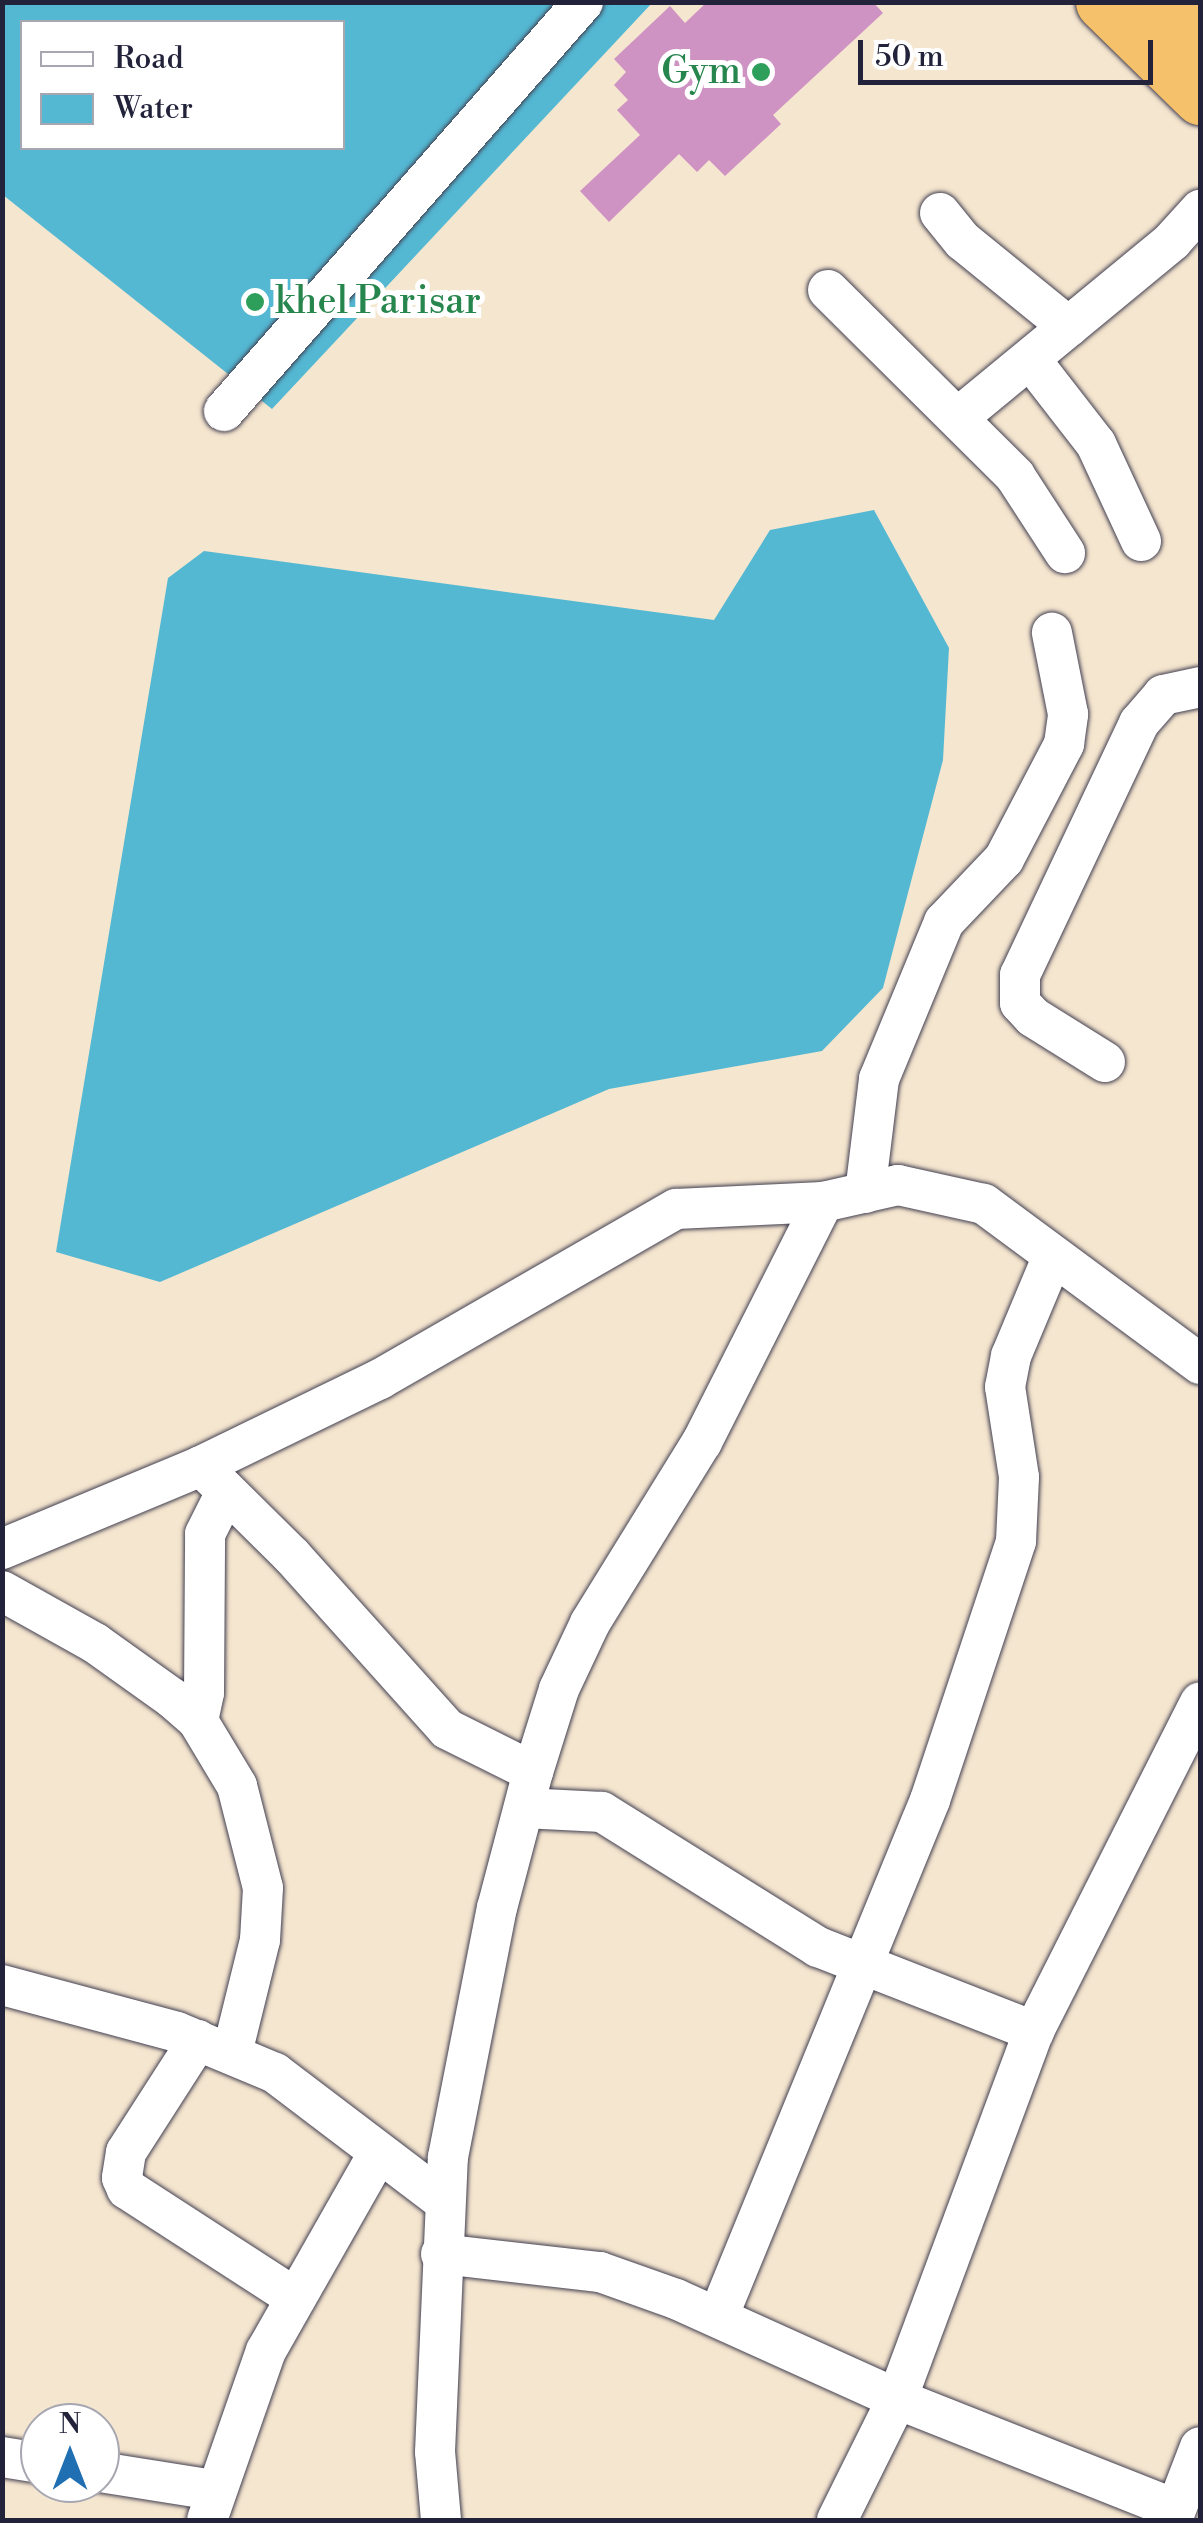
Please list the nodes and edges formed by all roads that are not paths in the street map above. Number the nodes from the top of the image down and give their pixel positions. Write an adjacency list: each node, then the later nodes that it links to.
1 (583, 2): 11 (street)
2 (1104, 2): 5 (highway)
3 (1168, 2): 4 (highway)
4 (1200, 35)
5 (1200, 97)
6 (1200, 210): 9 (street)
7 (940, 213): 9 (street)
8 (828, 290): 12 (street)
9 (1069, 326): 10 (street)
10 (1030, 359): 12 (street); 13 (street)
11 (224, 410)
12 (960, 416): 14 (street)
13 (1140, 541)
14 (1065, 553)
15 (1052, 633): 18 (street)
16 (1200, 687): 17 (street)
17 (1106, 1062)
18 (865, 1192): 19 (street); 20 (street)
19 (824, 1202): 22 (street); 27 (street)
20 (1052, 1258): 21 (street); 28 (street)
21 (1200, 1364)
22 (214, 1479): 23 (street); 26 (street); 27 (street)
23 (2, 1549)
24 (2, 1591): 26 (street)
25 (1200, 1703): 30 (street)
26 (198, 1722): 31 (street)
27 (528, 1790): 28 (street); 33 (street)
28 (865, 1969): 30 (street); 36 (street)
29 (2, 1985): 31 (street)
30 (1034, 2031): 37 (street)
31 (215, 2046): 32 (street); 35 (street)
32 (376, 2156): 33 (street); 35 (street)
33 (444, 2202): 34 (street)
34 (442, 2254): 36 (street); 42 (street)
35 (294, 2296): 40 (street)
36 (718, 2317): 37 (street)
37 (897, 2399): 41 (street); 43 (street)
38 (1200, 2447): 41 (street)
39 (120, 2478): 40 (street)
40 (210, 2505)
41 (1174, 2515)
42 (441, 2520)
43 (837, 2520)

